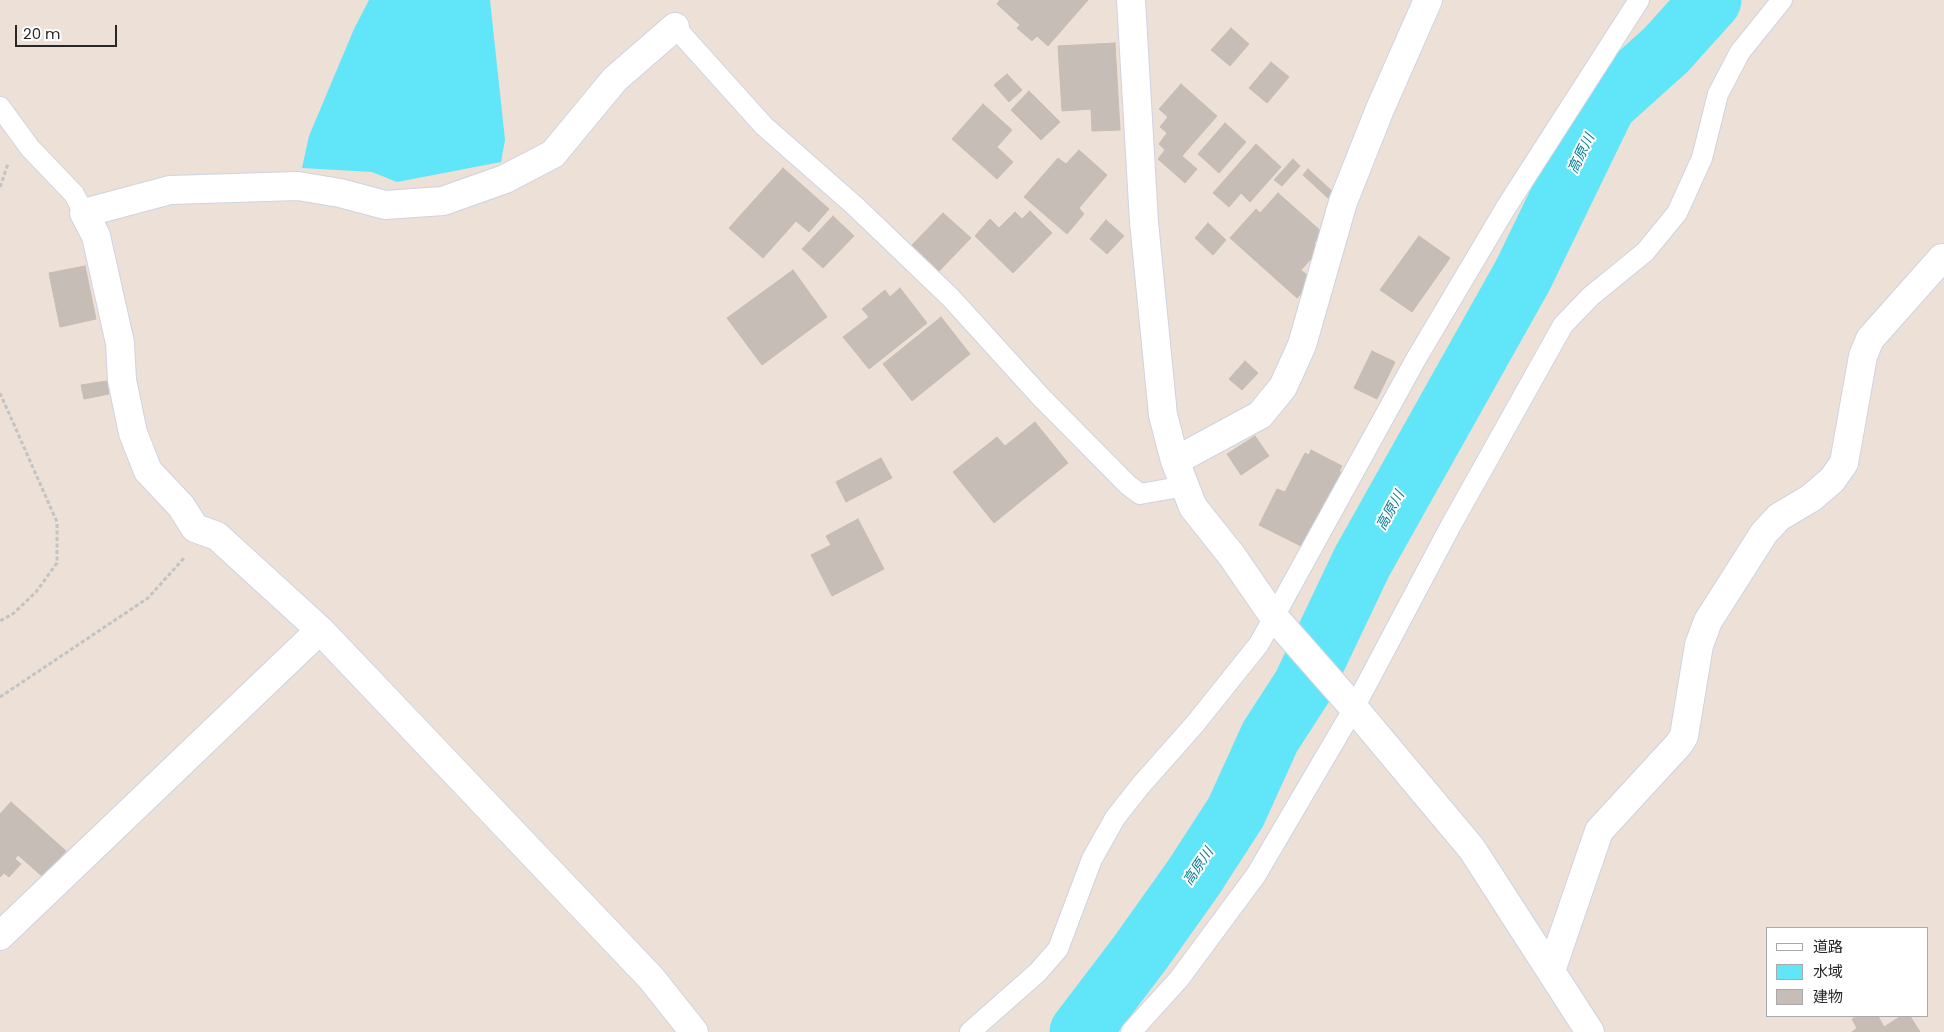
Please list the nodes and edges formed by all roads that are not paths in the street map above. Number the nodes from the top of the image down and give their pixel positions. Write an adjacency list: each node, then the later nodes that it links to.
1 (1131, 0): 9 (street)
2 (1428, 0): 9 (street)
3 (1639, 0): 11 (lane)
4 (1782, 0): 13 (lane)
5 (675, 27): 7 (street); 10 (lane)
6 (0, 107): 7 (lane)
7 (84, 213): 12 (street)
8 (1942, 258): 15 (street)
9 (1175, 461): 10 (street)
10 (1185, 486): 11 (street)
11 (1278, 622): 13 (street); 17 (lane)
12 (320, 630): 14 (street); 16 (street)
13 (1352, 705): 15 (street); 18 (lane)
14 (0, 936)
15 (1551, 971): 19 (street)
16 (694, 1032)
17 (970, 1032)
18 (1131, 1032)
19 (1590, 1032)

